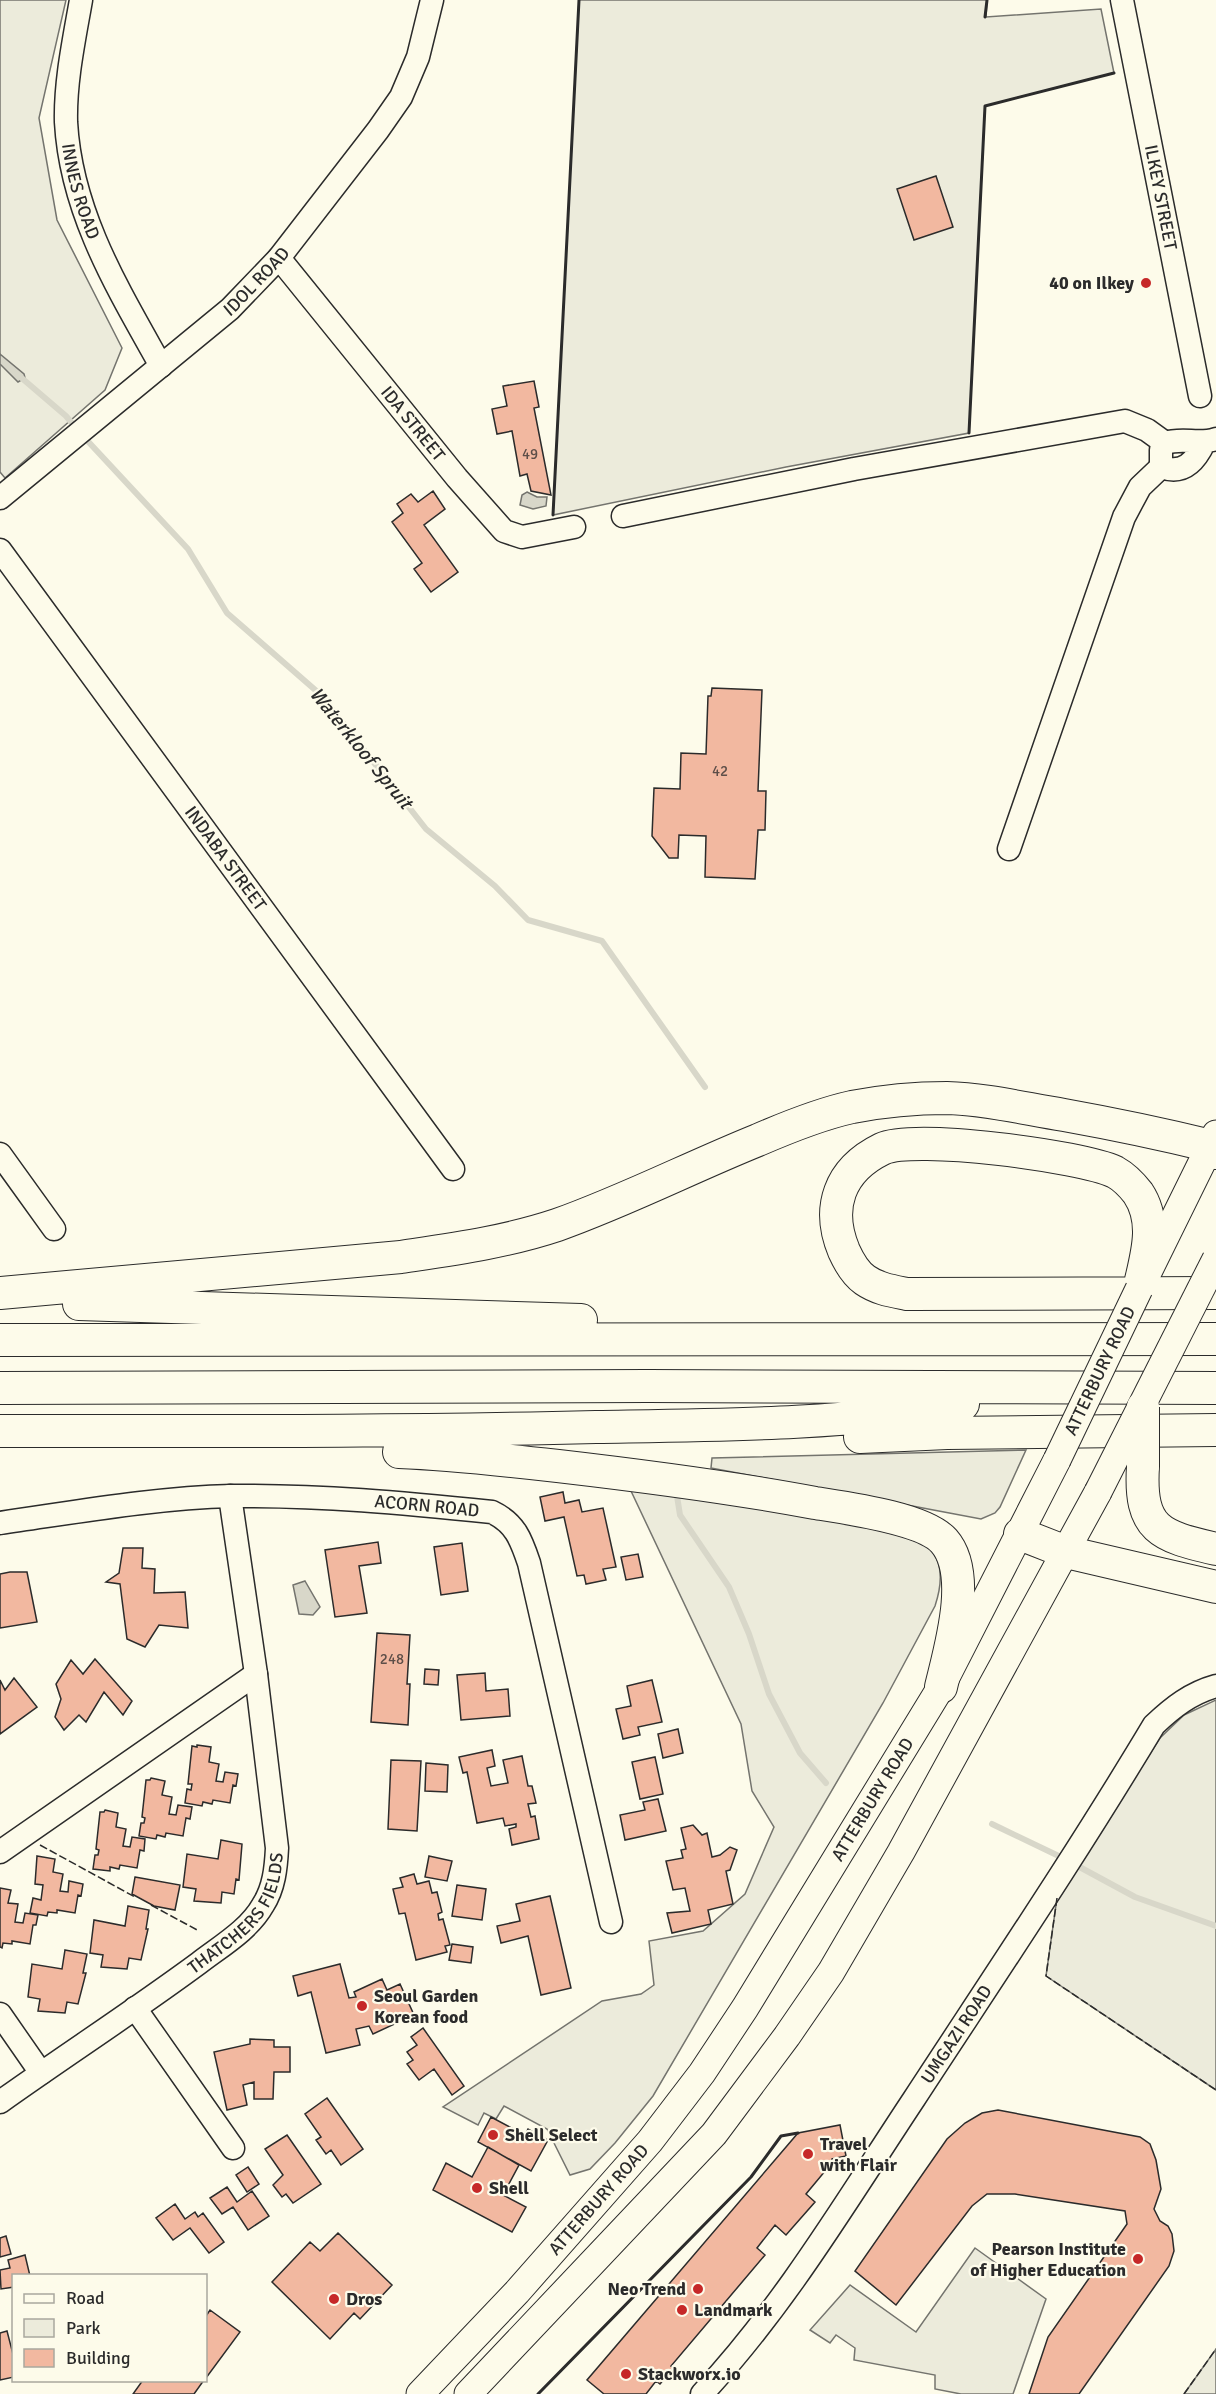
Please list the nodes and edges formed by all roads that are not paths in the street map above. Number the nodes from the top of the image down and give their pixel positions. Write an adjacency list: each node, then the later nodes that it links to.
1 (81, 0): 5 (street, INNES ROAD)
2 (432, 0): 4 (street, IDOL ROAD)
3 (1122, 0): 6 (street, ILKEY STREET)
4 (279, 258): 5 (street, IDOL ROAD); 12 (street, IDA STREET)
5 (161, 366): 10 (street, IDOL ROAD)
6 (1200, 396)
7 (1210, 441): 8 (street); 9 (street)
8 (1165, 443): 9 (street); 11 (street)
9 (1161, 467): 14 (street)
10 (0, 498)
11 (623, 516)
12 (574, 527)
13 (0, 550): 17 (street, INDABA STREET)
14 (1009, 849)
15 (1214, 1144): 19 (main road); 22 (highway)
16 (0, 1154): 18 (street)
17 (453, 1169)
18 (54, 1230)
19 (1158, 1230): 21 (highway); 23 (highway)
20 (1216, 1259): 31 (main road, bridge)
21 (1139, 1289): 38 (main road, ATTERBURY ROAD, bridge)
22 (0, 1293)
23 (1216, 1293)
24 (0, 1302): 25 (highway)
25 (847, 1339): 26 (highway); 27 (highway)
26 (1216, 1339)
27 (0, 1340)
28 (0, 1388): 30 (highway)
29 (1216, 1388): 30 (highway)
30 (1038, 1389): 32 (highway)
31 (1143, 1407): 39 (highway, bridge); 40 (main road, bridge)
32 (484, 1430): 33 (highway); 35 (highway)
33 (1216, 1430)
34 (0, 1431): 35 (highway)
35 (169, 1431): 44 (highway)
36 (230, 1496): 37 (street, ACORN ROAD); 42 (street, THATCHERS FIELDS); 46 (street, ACORN ROAD)
37 (0, 1523)
38 (1020, 1534): 40 (highway); 44 (main road, ATTERBURY ROAD)
39 (1216, 1549)
40 (1066, 1552): 41 (highway); 52 (main road)
41 (1216, 1587)
42 (256, 1674): 45 (street); 47 (street, THATCHERS FIELDS)
43 (1216, 1686): 56 (street, UMGAZI ROAD)
44 (941, 1687): 53 (main road, ATTERBURY ROAD)
45 (0, 1852)
46 (611, 1922)
47 (135, 2008): 49 (street, THATCHERS FIELDS); 51 (street)
48 (0, 2014): 49 (street)
49 (40, 2073): 50 (street, THATCHERS FIELDS)
50 (0, 2102)
51 (233, 2148)
52 (559, 2300): 54 (main road); 55 (main road)
53 (420, 2394)
54 (468, 2394)
55 (489, 2394)
56 (702, 2394)

